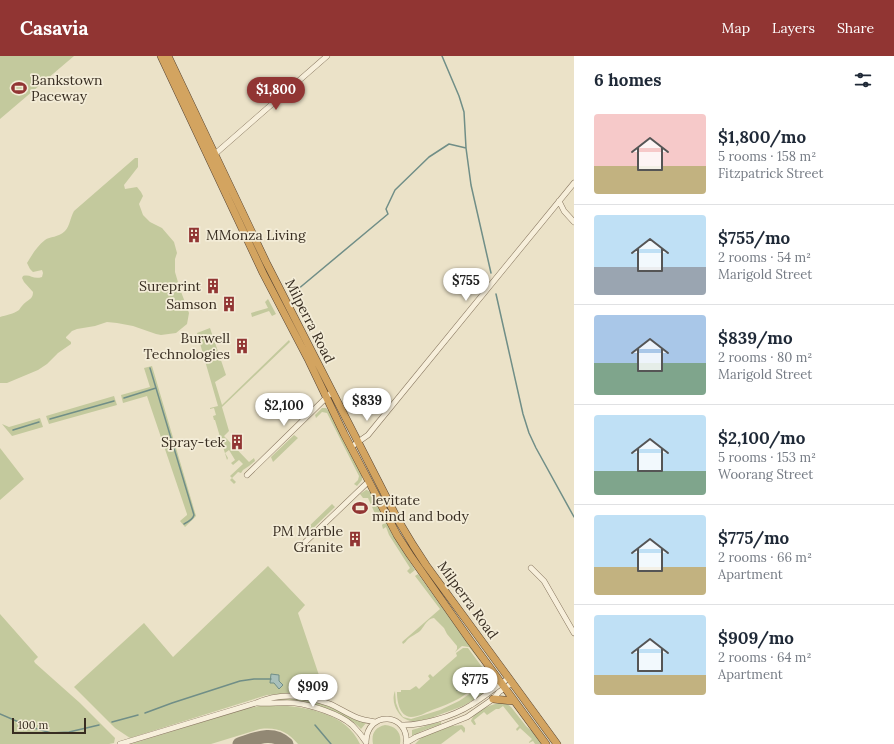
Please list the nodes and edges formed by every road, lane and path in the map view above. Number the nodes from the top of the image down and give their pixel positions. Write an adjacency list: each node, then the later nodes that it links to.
1 (161, 56): 8 (highway, Milperra Road)
2 (168, 56): 4 (highway, Milperra Road)
3 (327, 56): 4 (street)
4 (215, 154): 8 (highway, Milperra Road)
5 (574, 183): 6 (street)
6 (559, 201): 7 (street); 9 (street)
7 (574, 222)
8 (330, 394): 9 (highway, Milperra Road); 10 (highway, Milperra Road); 11 (street)
9 (359, 442): 10 (street); 16 (highway, Milperra Road)
10 (351, 447): 12 (highway, Milperra Road)
11 (247, 475)
12 (369, 481): 13 (street); 17 (highway, Milperra Road)
13 (298, 549)
14 (531, 568): 15 (street)
15 (574, 633)
16 (511, 680): 17 (street); 27 (highway, Milperra Road)
17 (503, 686): 18 (street); 19 (highway, Milperra Road); 22 (street)
18 (493, 699): 19 (highway); 25 (street)
19 (514, 701): 26 (highway, Milperra Road)
20 (256, 702): 21 (street); 23 (street); 24 (street)
21 (376, 722): 22 (street); 23 (street)
22 (401, 725): 25 (street)
23 (367, 743)
24 (120, 744)
25 (406, 744)
26 (546, 744)
27 (557, 744)

